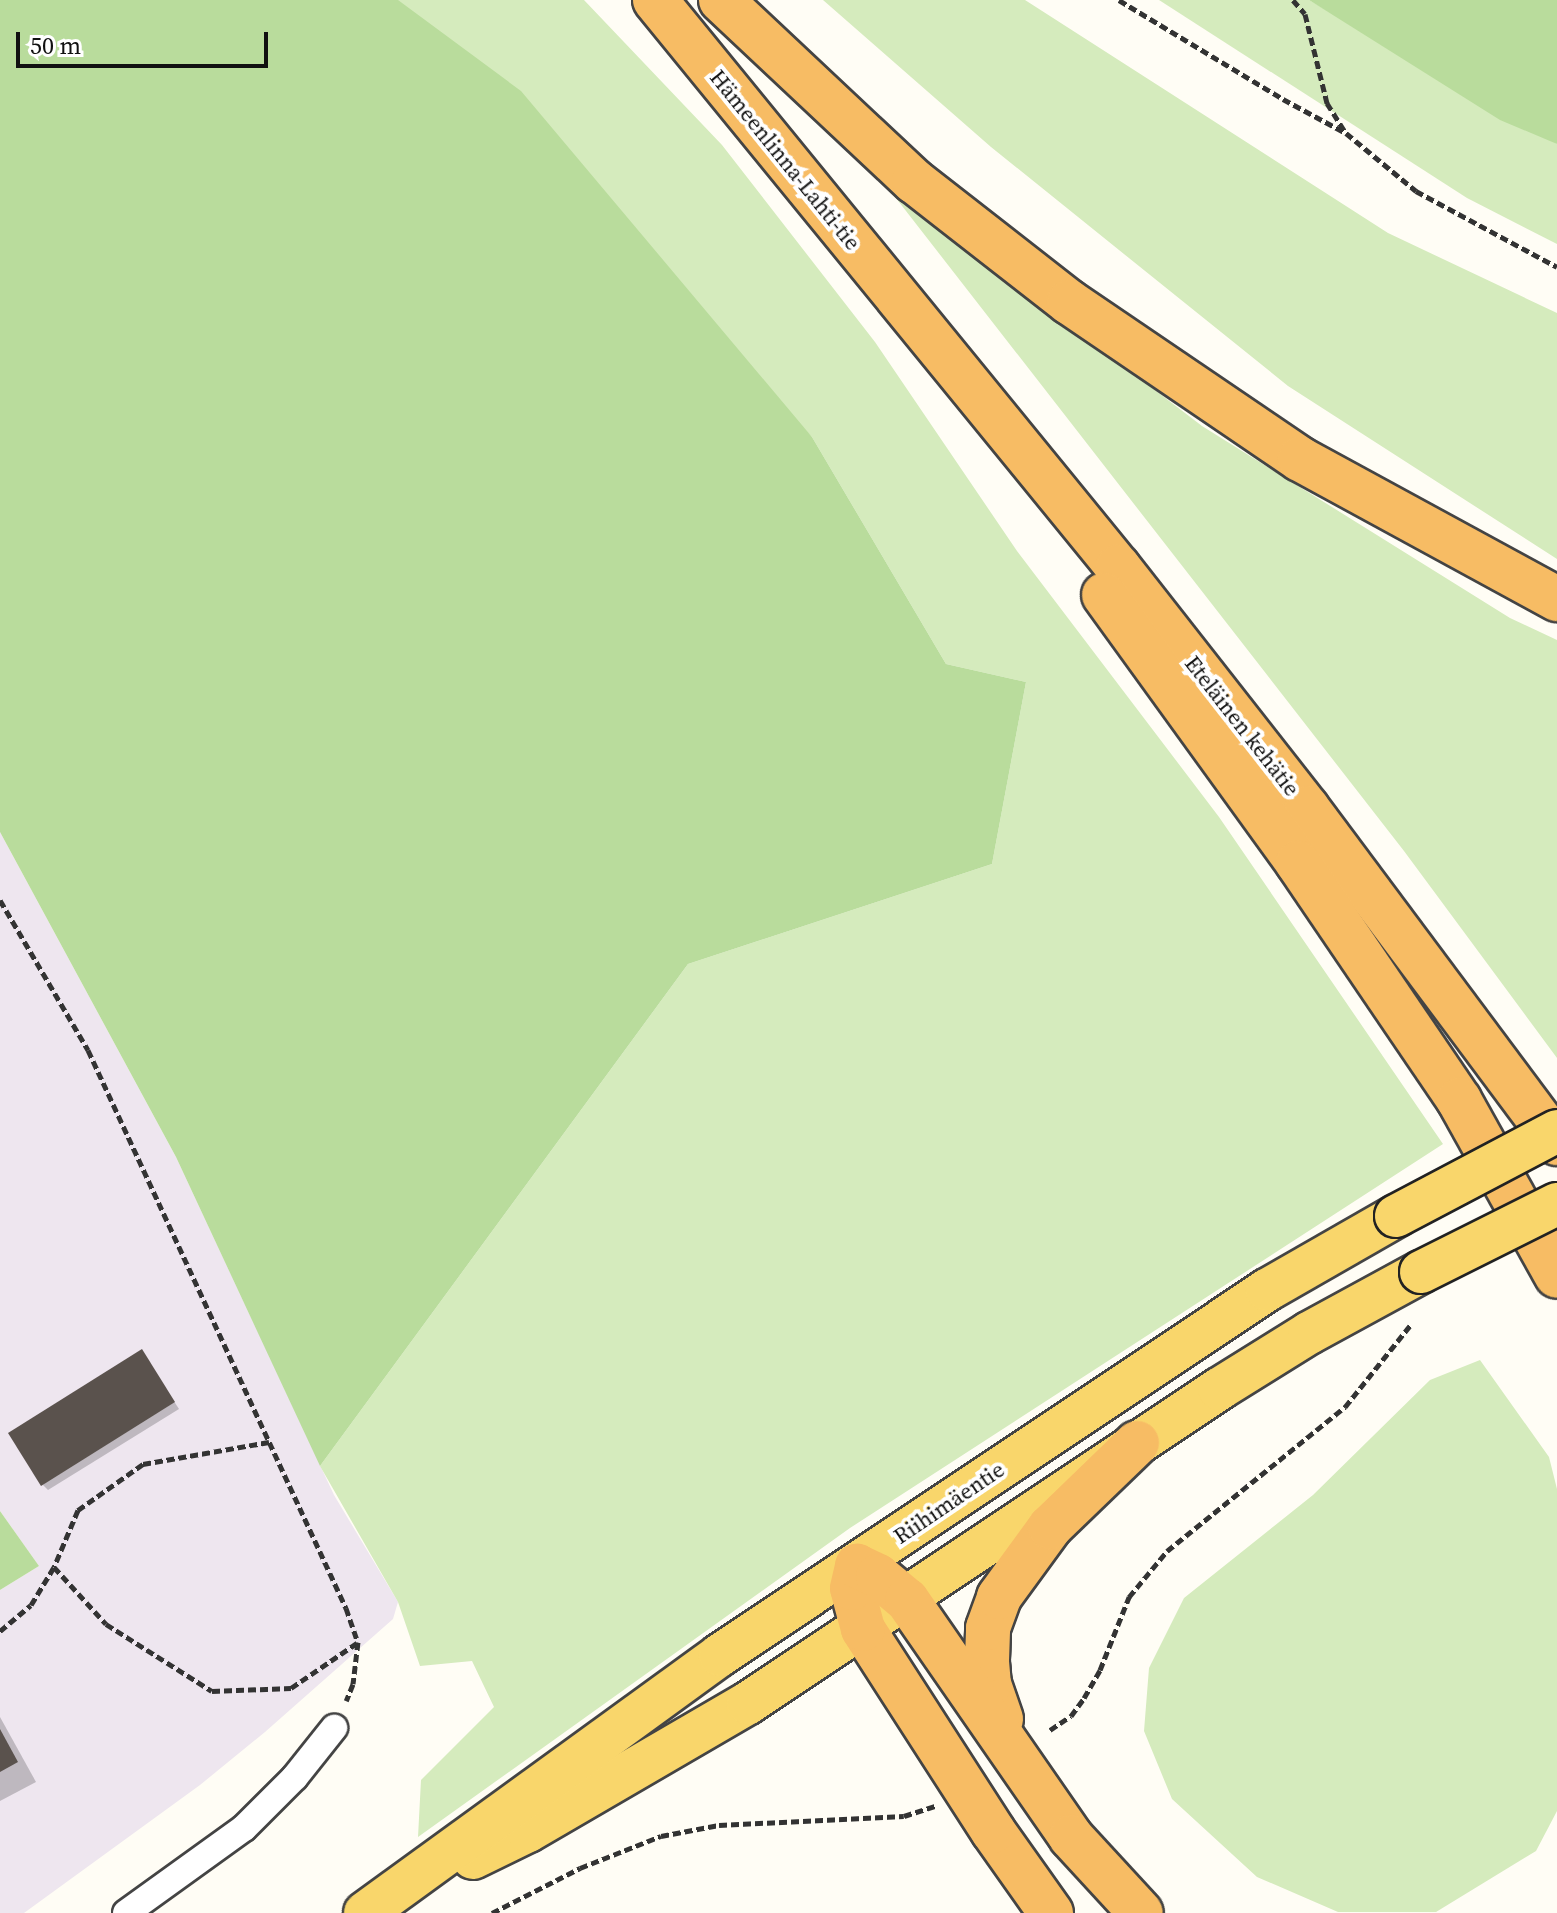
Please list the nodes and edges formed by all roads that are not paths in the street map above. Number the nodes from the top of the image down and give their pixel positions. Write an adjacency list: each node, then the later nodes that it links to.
1 (655, 0): 3 (highway, Hämeenlinna-Lahti-tie)
2 (721, 0): 4 (highway)
3 (914, 320): 6 (highway, Eteläinen kehätie); 8 (highway)
4 (1557, 599)
5 (1557, 1131): 10 (main road, Riihimäentie, bridge)
6 (1557, 1143)
7 (1557, 1204): 9 (main road, Riihimäentie, bridge)
8 (1557, 1276)
9 (1137, 1443): 11 (main road, Riihimäentie); 14 (highway)
10 (857, 1566): 11 (highway); 12 (highway); 16 (main road, Riihimäentie)
11 (907, 1600): 12 (main road, Riihimäentie); 14 (highway)
12 (863, 1629): 16 (main road, Riihimäentie); 17 (highway)
13 (334, 1728): 15 (street)
14 (1038, 1792): 18 (highway)
15 (126, 1913)
16 (365, 1913)
17 (1051, 1913)
18 (1141, 1913)

